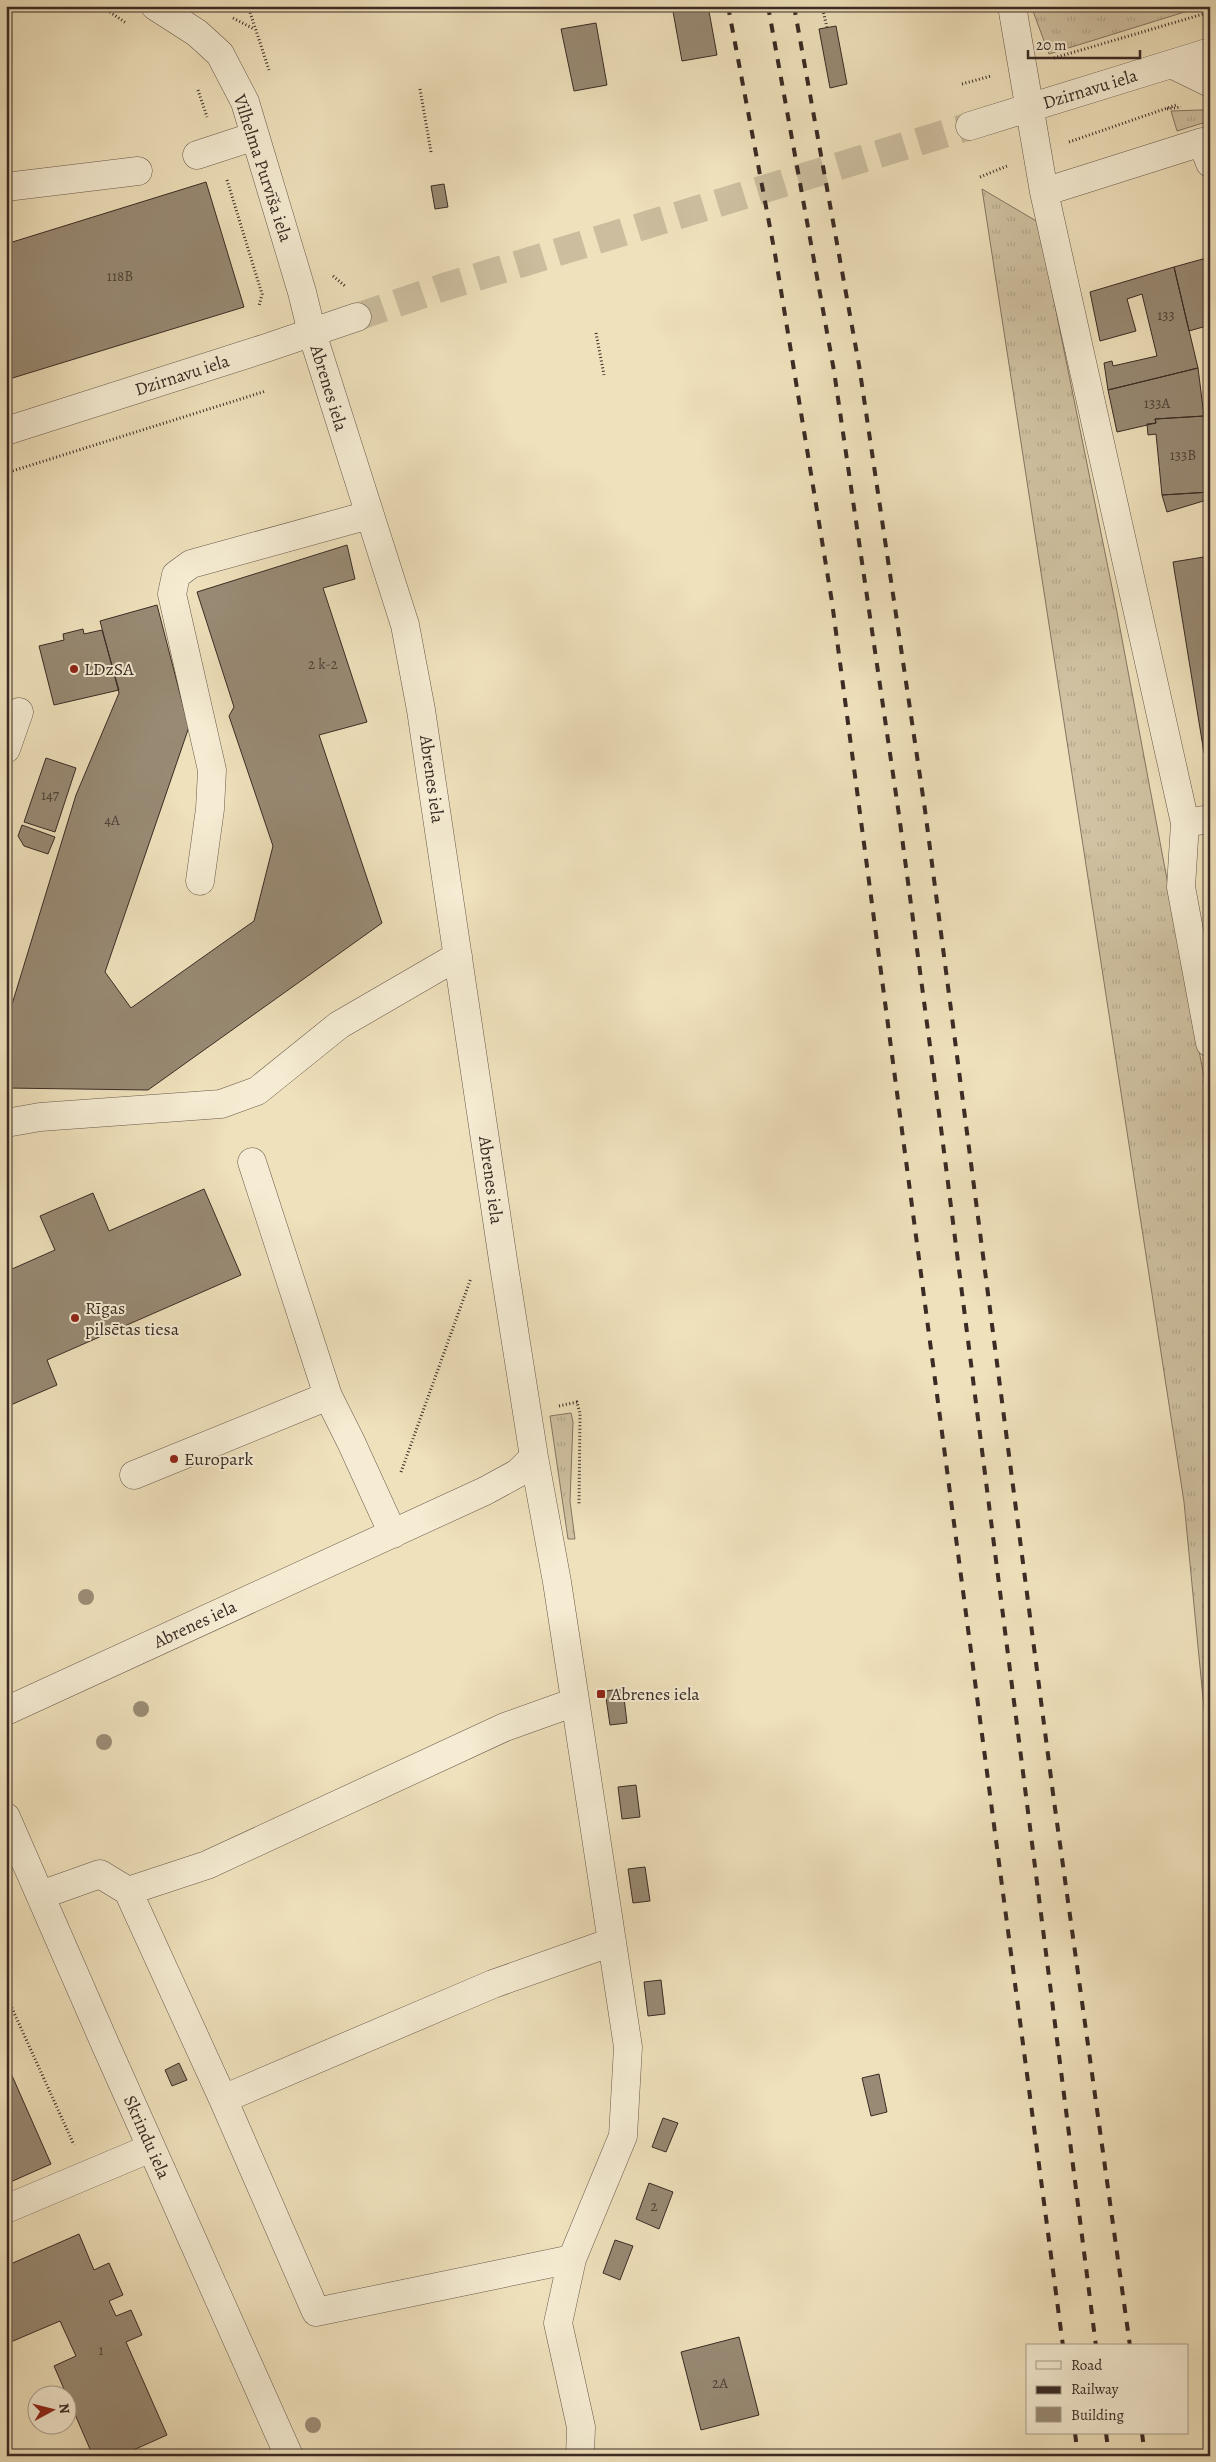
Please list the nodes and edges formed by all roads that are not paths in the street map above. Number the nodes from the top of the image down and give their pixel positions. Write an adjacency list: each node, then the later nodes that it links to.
1 (155, 6): 8 (street, Vilhelma Purvīša iela)
2 (1012, 6): 6 (street)
3 (1210, 52): 4 (street, Dzirnavu iela)
4 (1171, 64): 5 (street); 6 (street, Dzirnavu iela)
5 (1210, 83)
6 (1028, 108): 7 (street, Dzirnavu iela); 13 (street)
7 (970, 126)
8 (255, 136): 9 (street); 15 (street, Vilhelma Purvīša iela)
9 (197, 154)
10 (1210, 163): 13 (street)
11 (138, 172): 12 (street)
12 (6, 187)
13 (1044, 192): 20 (street)
14 (357, 317): 15 (street, Dzirnavu iela)
15 (312, 333): 16 (street, Dzirnavu iela); 17 (street, Abrenes iela)
16 (6, 431)
17 (369, 515): 21 (street); 22 (street, Abrenes iela)
18 (19, 712): 19 (street)
19 (6, 748)
20 (1197, 821): 23 (street)
21 (200, 881)
22 (458, 956): 24 (street); 27 (street, Abrenes iela)
23 (1210, 1043)
24 (6, 1123)
25 (252, 1162): 26 (street)
26 (328, 1396): 28 (street); 29 (street)
27 (534, 1457): 29 (street, Abrenes iela); 30 (street)
28 (134, 1475)
29 (393, 1534): 31 (street, Abrenes iela)
30 (574, 1702): 33 (street); 35 (street)
31 (6, 1712)
32 (6, 1817): 34 (street, Skrindu iela)
33 (128, 1892): 34 (street); 36 (street)
34 (41, 1895): 37 (street, Skrindu iela)
35 (612, 1942): 36 (street); 39 (street)
36 (223, 2099): 39 (street)
37 (152, 2148): 38 (street); 40 (street, Skrindu iela)
38 (6, 2209)
39 (572, 2258): 41 (street)
40 (290, 2456)
41 (580, 2456)

